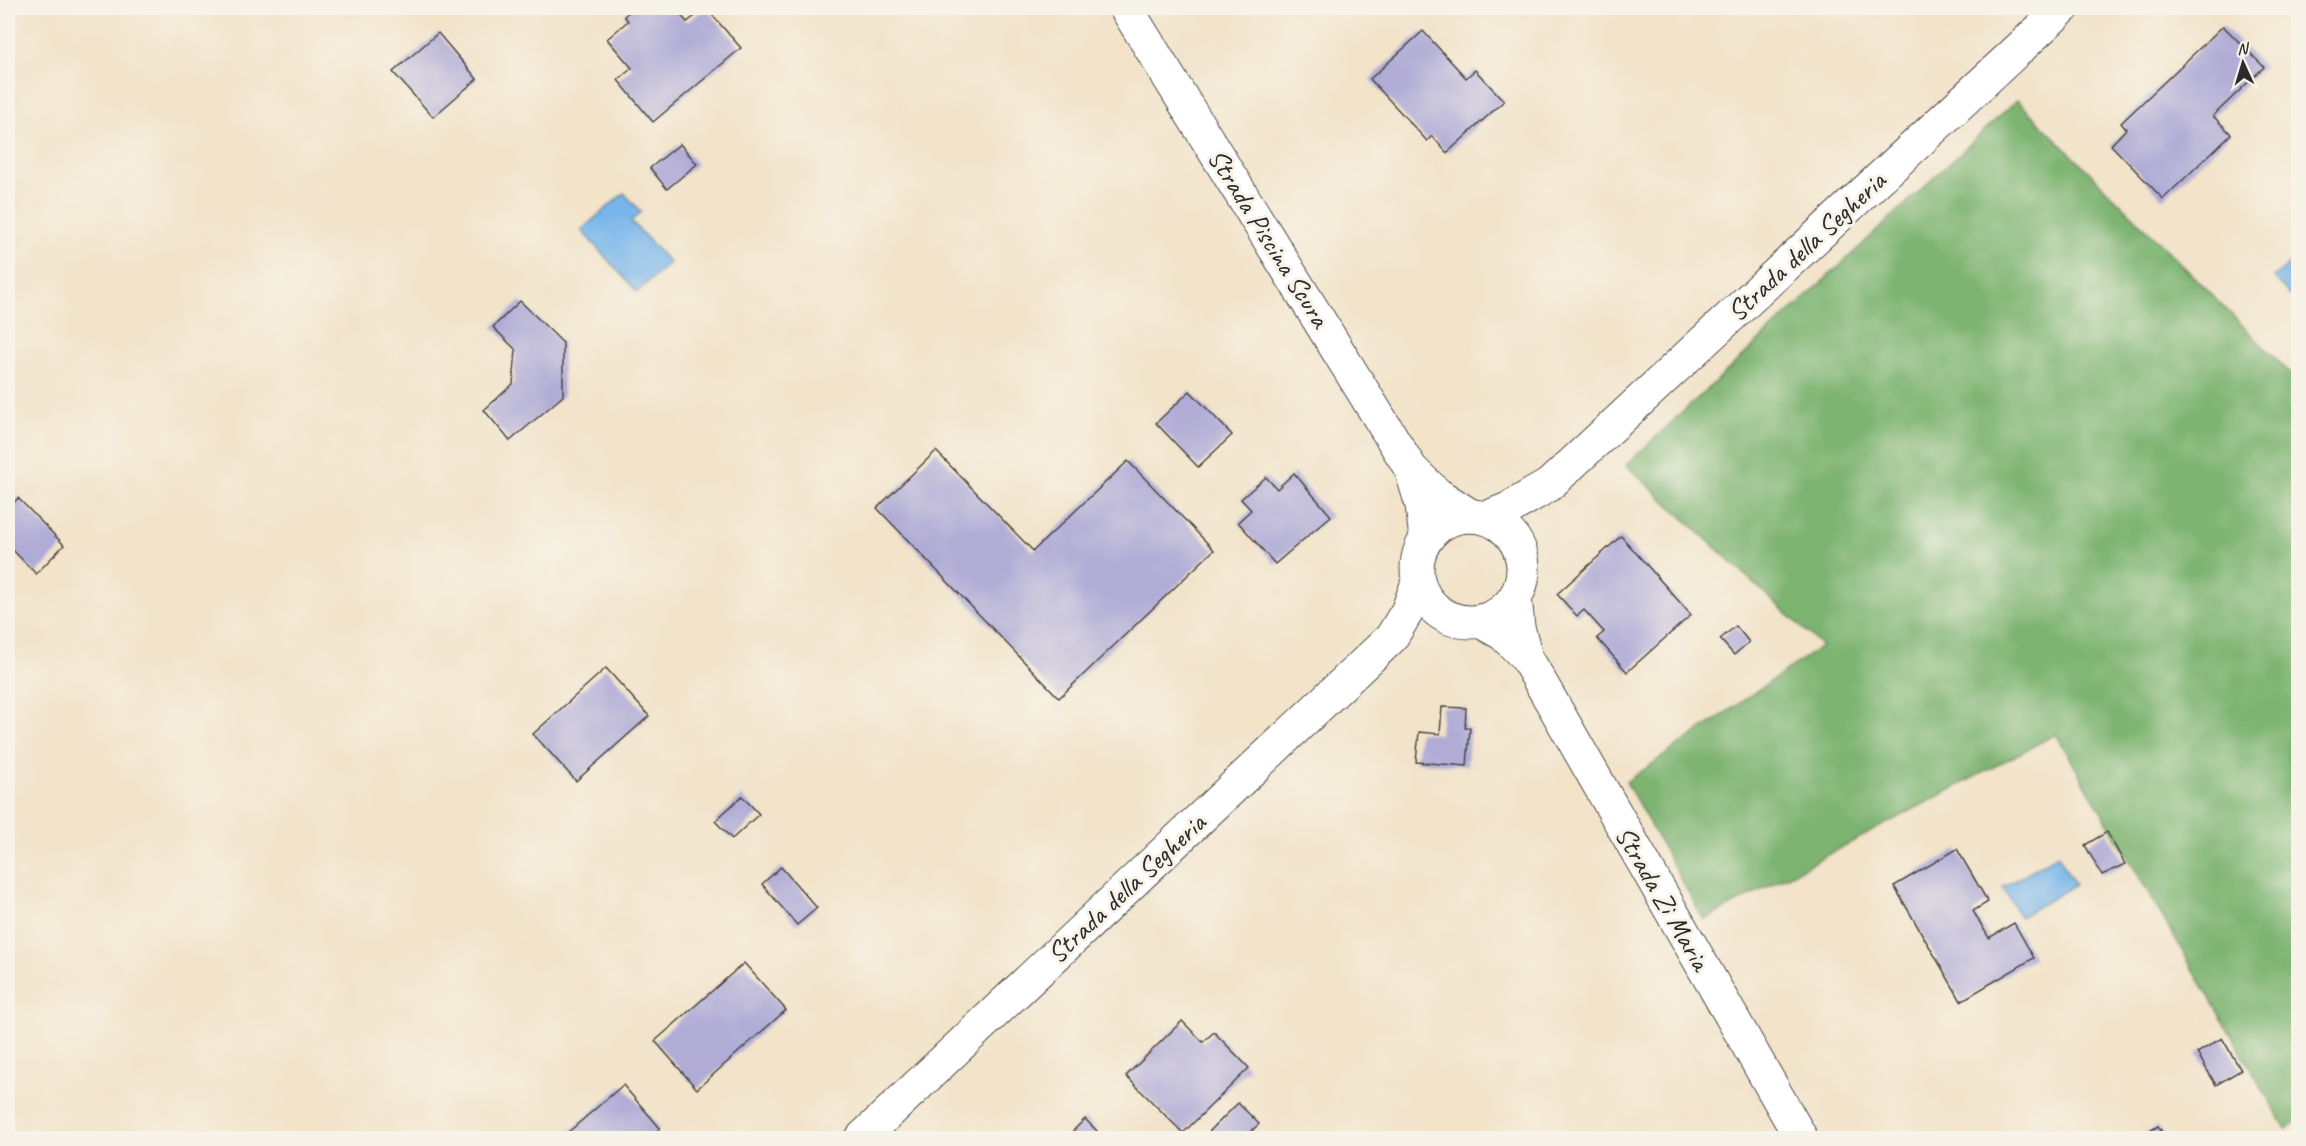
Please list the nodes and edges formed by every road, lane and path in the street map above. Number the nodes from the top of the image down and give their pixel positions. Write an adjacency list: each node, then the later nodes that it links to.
1 (1126, 8): 3 (main road, Strada Piscina Scura)
2 (2063, 8): 4 (main road, Strada della Segheria)
3 (1411, 469): 5 (main road, Strada Piscina Scura); 6 (main road, Strada Piscina Scura)
4 (1549, 485): 5 (main road, Strada della Segheria); 7 (main road, Strada della Segheria)
5 (1479, 517): 6 (main road); 7 (main road)
6 (1426, 539): 8 (main road)
7 (1520, 550): 9 (main road)
8 (1418, 582): 10 (main road); 11 (main road, Strada della Segheria)
9 (1515, 597): 10 (main road); 12 (main road, Strada Zi Maria)
10 (1467, 620): 11 (main road, Strada della Segheria); 12 (main road, Strada Zi Maria)
11 (1390, 638): 13 (main road, Strada della Segheria)
12 (1526, 657): 14 (main road, Strada Zi Maria)
13 (862, 1138)
14 (1801, 1138)

